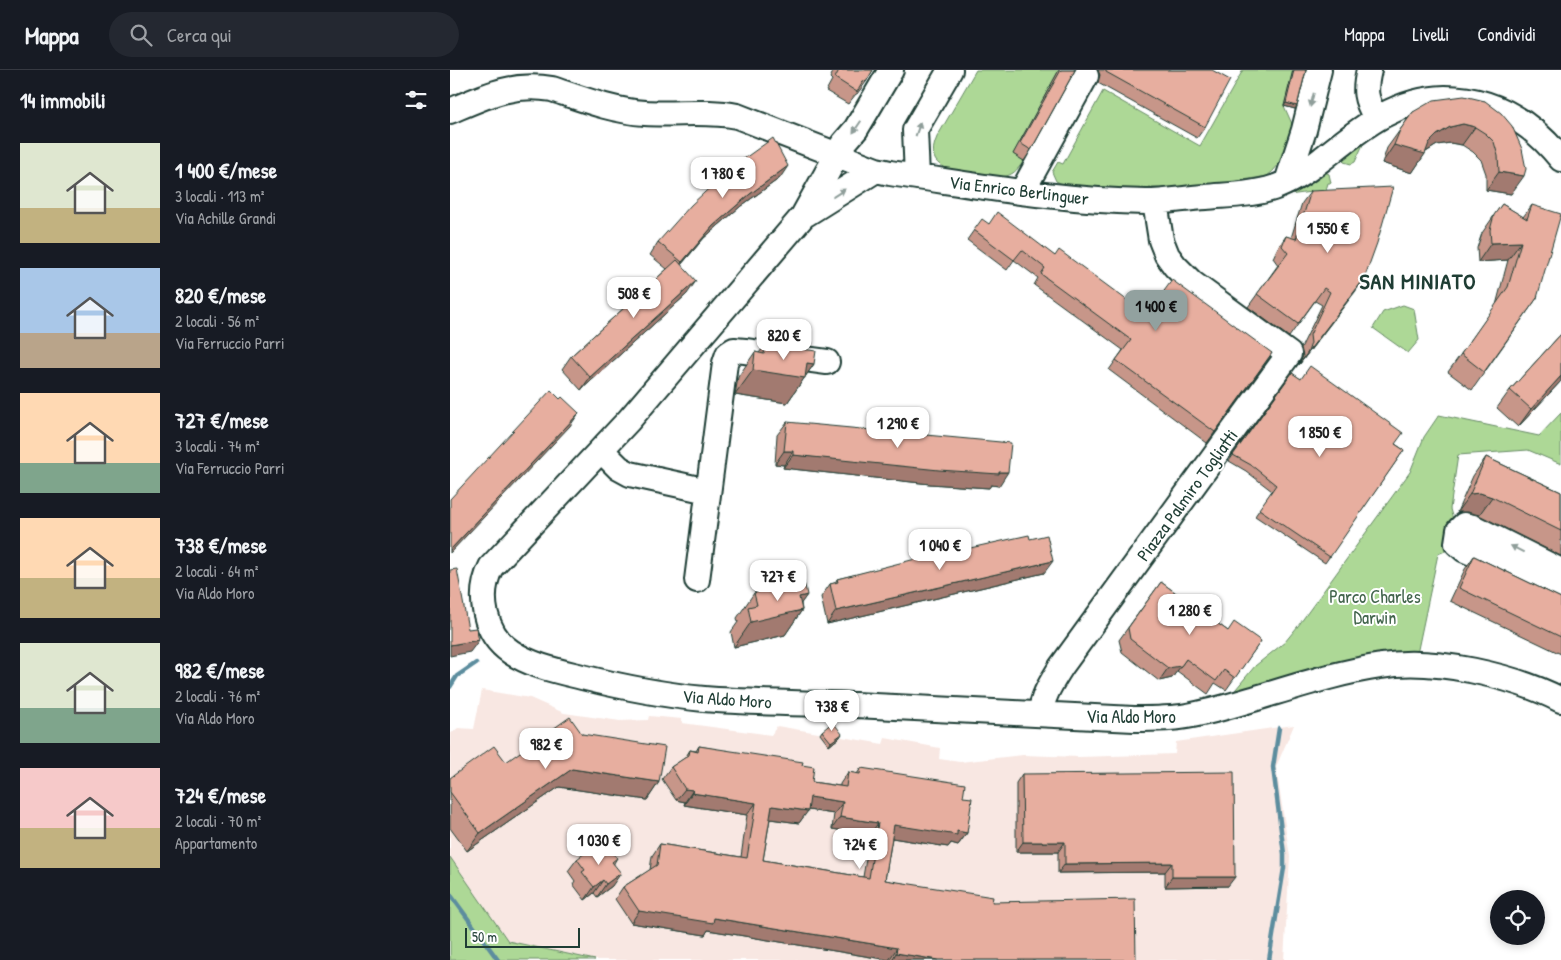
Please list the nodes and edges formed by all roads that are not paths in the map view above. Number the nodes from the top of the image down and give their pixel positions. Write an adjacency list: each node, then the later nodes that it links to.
1 (890, 70): 10 (street, Via Aldo Moro, one-way to 10)
2 (950, 70): 13 (street, one-way to 2)
3 (1319, 70): 8 (street, one-way to 8)
4 (1369, 70): 7 (street)
5 (1086, 76): 15 (street)
6 (450, 111): 10 (street, Via Enrico Berlinguer)
7 (1376, 118): 9 (street, Via Enrico Berlinguer); 11 (street, Via Enrico Berlinguer)
8 (1304, 130): 11 (street); 14 (street)
9 (1557, 145)
10 (838, 154): 12 (street, Via Enrico Berlinguer); 17 (street, Via Aldo Moro)
11 (1323, 158): 14 (street, Via Enrico Berlinguer)
12 (876, 170): 13 (street, Via Enrico Berlinguer); 17 (street, Via Aldo Moro, one-way to 12)
13 (917, 177): 15 (street, Via Enrico Berlinguer)
14 (1287, 182): 16 (street, Via Enrico Berlinguer)
15 (1022, 192): 16 (street, Via Enrico Berlinguer)
16 (1155, 202): 25 (street, Piazza Palmiro Togliatti)
17 (802, 216): 19 (street, Via Aldo Moro)
18 (827, 362): 20 (street)
19 (601, 450): 20 (street); 25 (street, Via Aldo Moro)
20 (708, 492): 22 (street)
21 (1561, 571): 23 (street, one-way to 23)
22 (697, 580)
23 (1561, 591)
24 (1561, 700): 25 (street, Via Aldo Moro)
25 (1041, 714)

